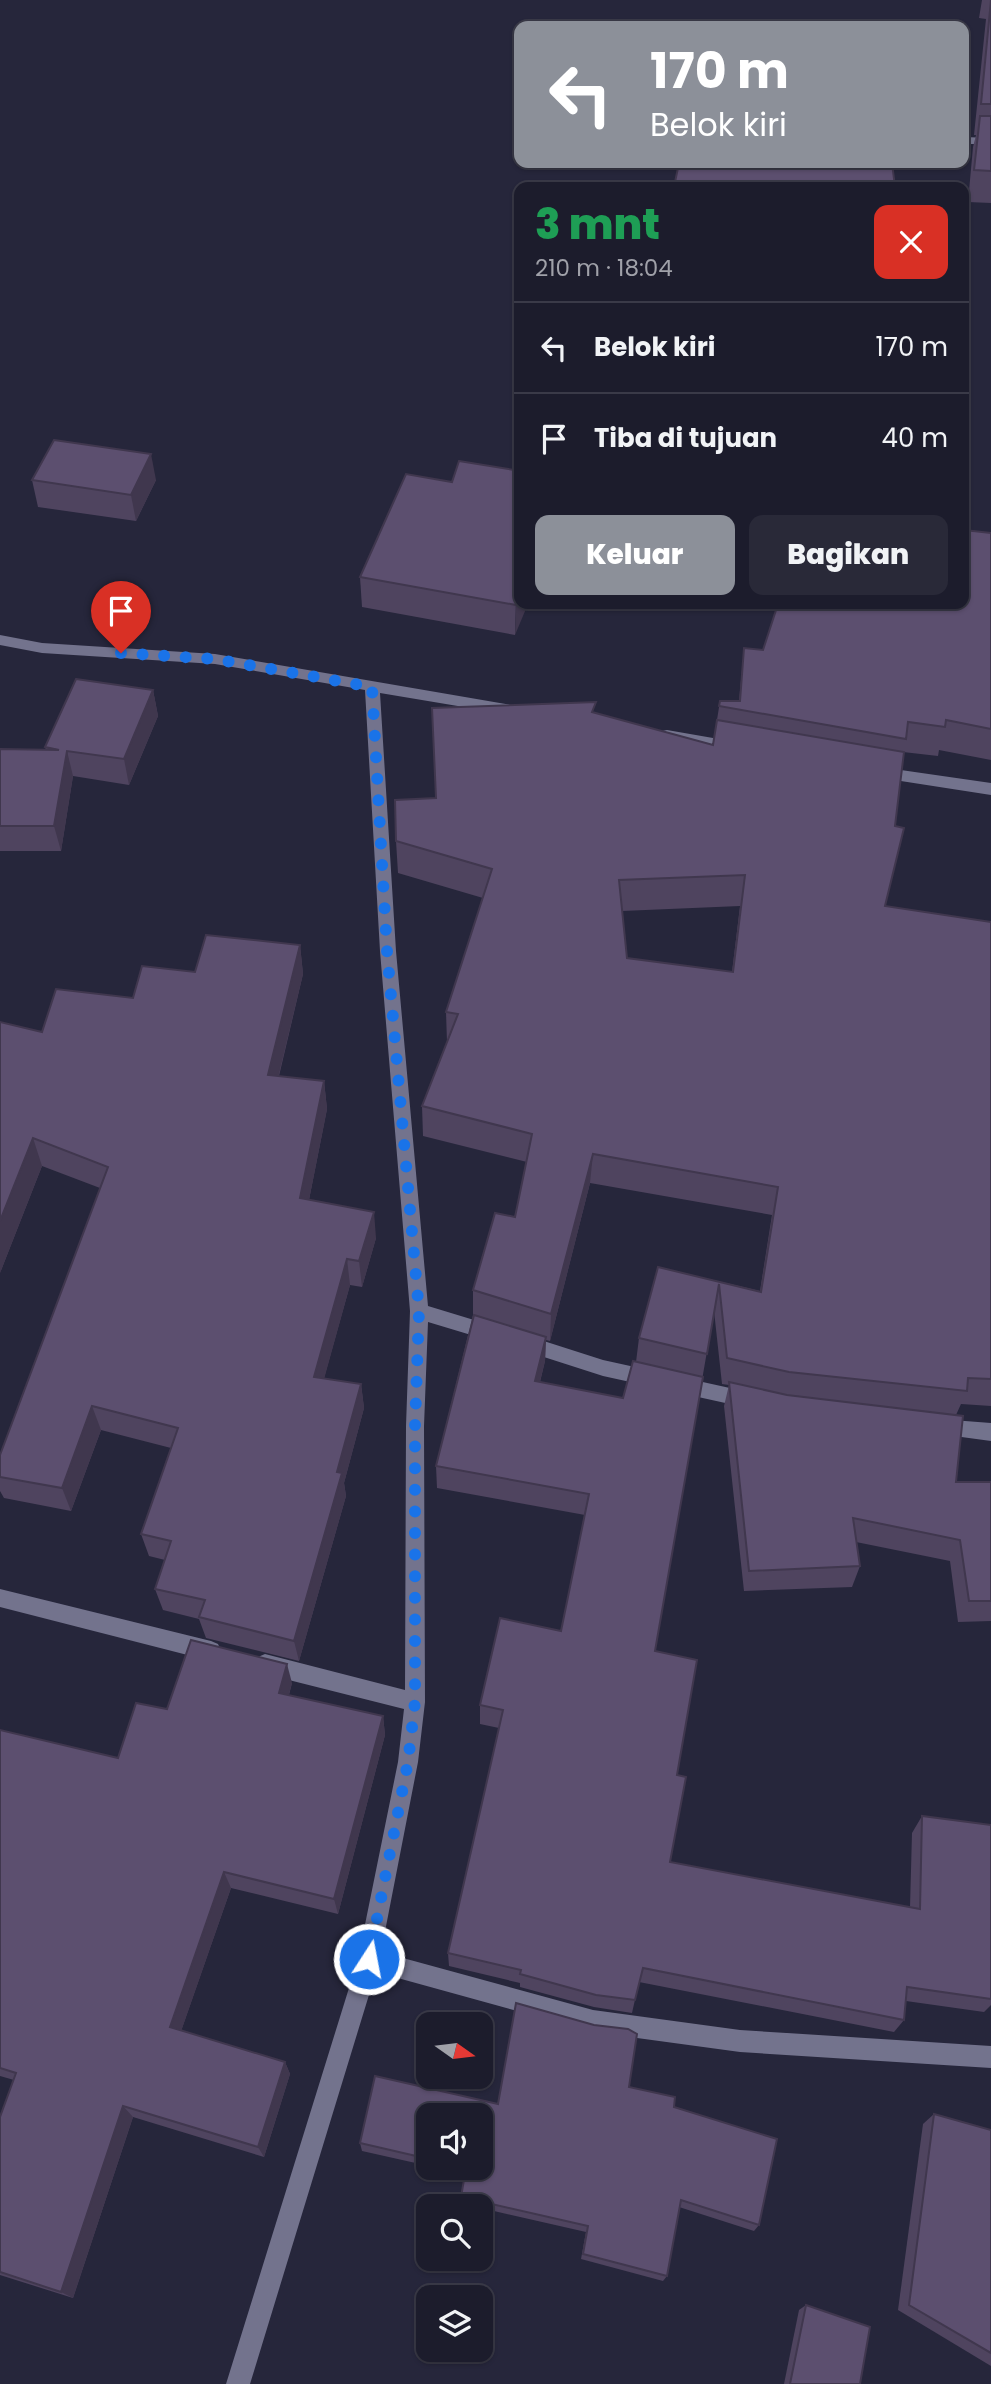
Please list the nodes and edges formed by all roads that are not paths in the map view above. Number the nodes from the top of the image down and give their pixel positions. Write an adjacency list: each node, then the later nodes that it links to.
1 (969, 140): 2 (street)
2 (991, 141)
3 (0, 640): 4 (street)
4 (372, 687): 5 (street); 10 (street)
5 (533, 713)
6 (654, 733): 7 (street)
7 (747, 749)
8 (865, 770): 9 (street)
9 (991, 789)
10 (419, 1311): 11 (street); 15 (street)
11 (770, 1405)
12 (921, 1425): 13 (street)
13 (991, 1432)
14 (0, 1598): 15 (street)
15 (415, 1702): 16 (street)
16 (369, 1959): 17 (street); 18 (street)
17 (991, 2057)
18 (238, 2384)

